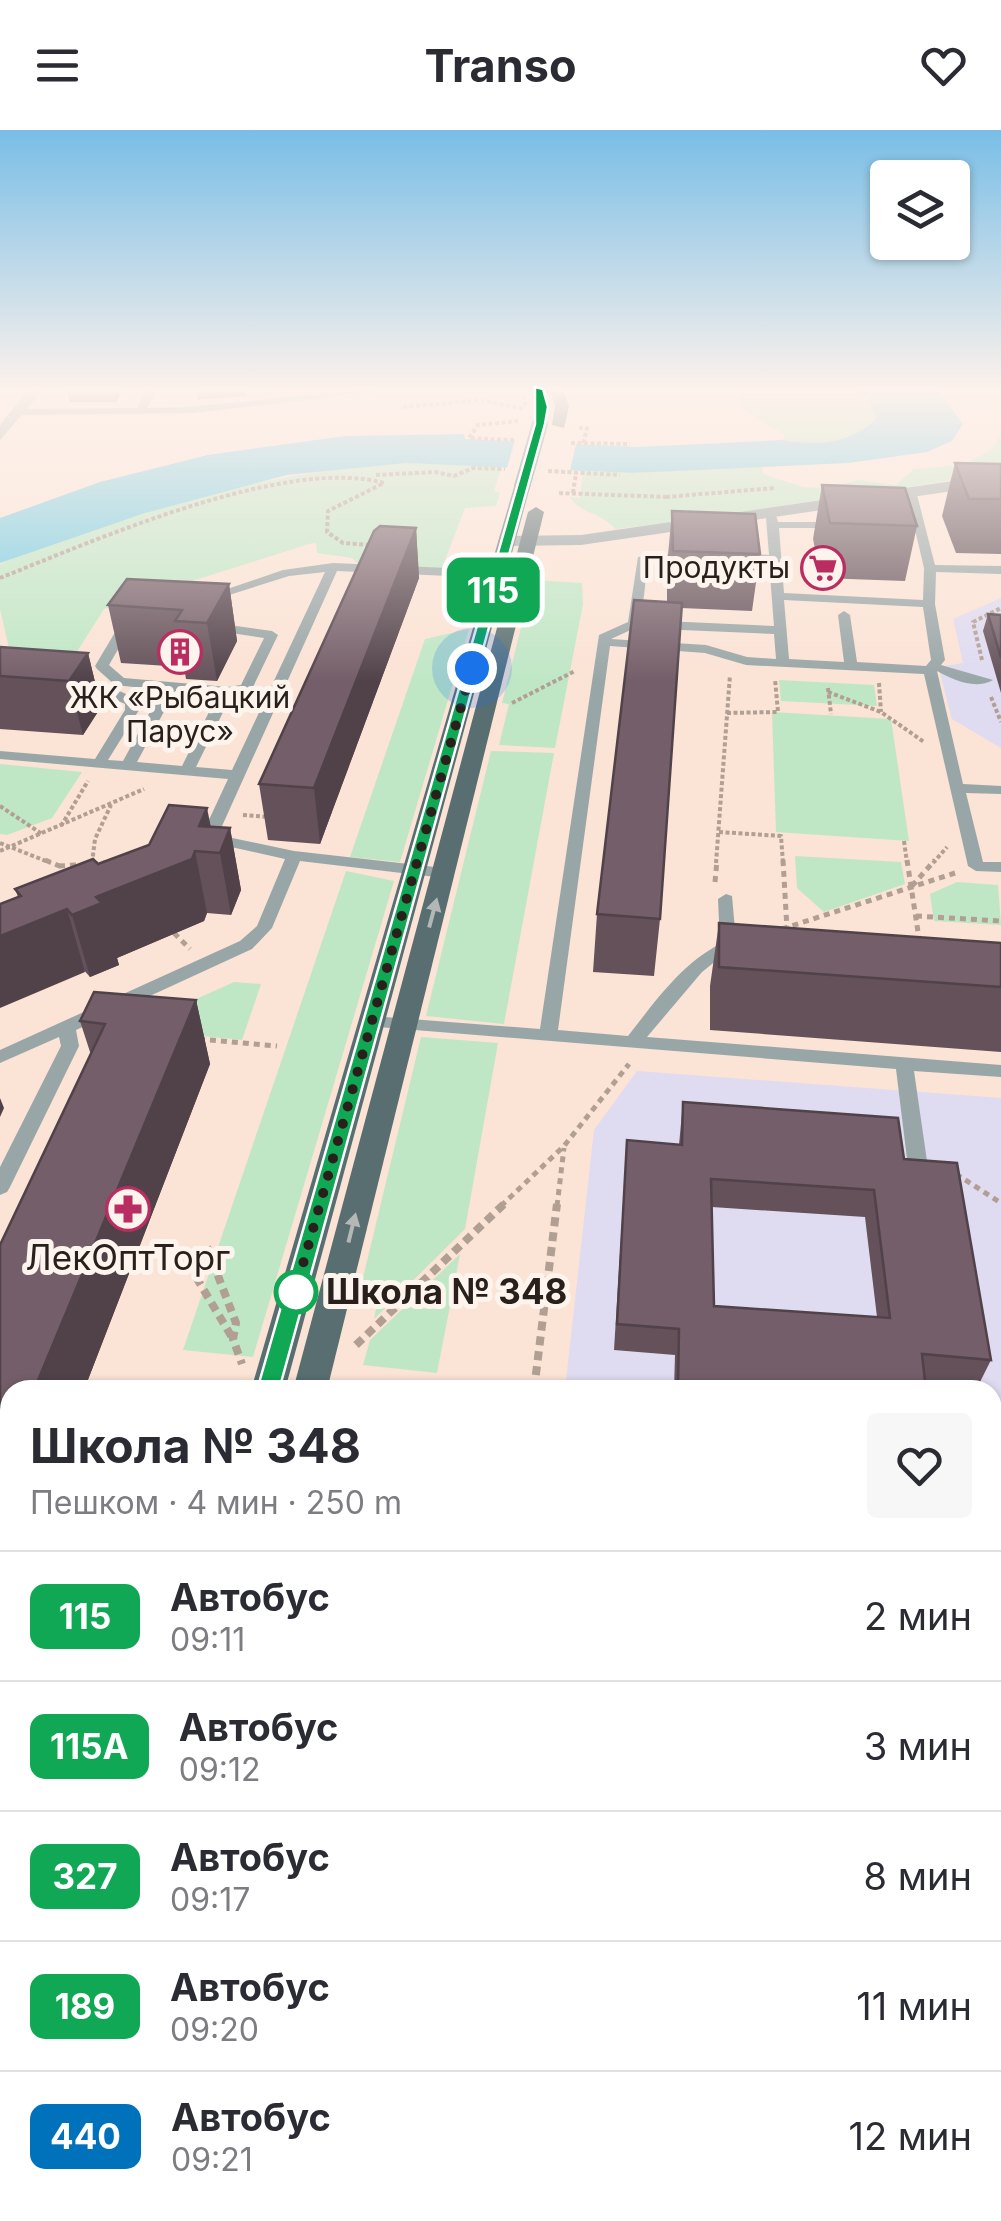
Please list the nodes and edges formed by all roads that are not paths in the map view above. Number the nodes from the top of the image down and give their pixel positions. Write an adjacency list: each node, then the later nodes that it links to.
1 (522, 487): 9 (main road, bridge)
2 (546, 487): 9 (main road)
3 (948, 487): 4 (street)
4 (912, 492): 5 (street); 8 (lane)
5 (770, 519): 6 (lane); 9 (street); 12 (lane)
6 (849, 526)
7 (902, 527): 8 (lane)
8 (919, 528): 14 (lane)
9 (518, 542): 46 (main road); 47 (main road)
10 (706, 556): 22 (lane)
11 (723, 557): 12 (lane)
12 (774, 559): 17 (lane)
13 (333, 567): 16 (lane); 18 (lane); 26 (lane)
14 (930, 568): 15 (lane); 19 (lane)
15 (1001, 570)
16 (449, 572)
17 (777, 596): 19 (lane); 24 (lane)
18 (196, 602)
19 (930, 604): 30 (lane)
20 (844, 615): 29 (lane)
21 (148, 624): 32 (lane)
22 (634, 624): 24 (lane); 27 (lane)
23 (192, 626): 25 (lane)
24 (780, 630): 28 (lane)
25 (272, 635): 26 (lane); 34 (lane)
26 (300, 639): 39 (lane)
27 (604, 642): 28 (lane); 54 (lane)
28 (778, 664): 29 (lane)
29 (851, 666): 30 (lane)
30 (936, 669): 31 (lane); 40 (lane)
31 (986, 680)
32 (170, 687): 34 (lane); 37 (lane)
33 (58, 690): 36 (lane)
34 (226, 692): 38 (lane)
35 (0, 755): 36 (lane)
36 (99, 763): 37 (lane)
37 (128, 765): 38 (lane)
38 (187, 770): 39 (lane)
39 (237, 775): 42 (lane)
40 (957, 788): 41 (lane); 45 (lane)
41 (1001, 790)
42 (209, 838): 43 (lane); 44 (lane)
43 (186, 840)
44 (294, 856): 46 (lane); 53 (lane)
45 (1001, 868)
46 (414, 871): 47 (lane); 51 (main road)
47 (444, 873): 52 (main road, one-way to 47)
48 (726, 898): 49 (lane)
49 (728, 945): 50 (lane); 55 (lane)
50 (788, 950)
51 (372, 1022): 52 (lane); 61 (main road)
52 (404, 1025): 54 (lane); 62 (main road, one-way to 52)
53 (66, 1027): 56 (lane); 60 (lane)
54 (548, 1036): 55 (lane)
55 (639, 1043): 57 (lane)
56 (0, 1057)
57 (904, 1063): 58 (lane); 59 (lane)
58 (1001, 1070)
59 (919, 1175)
60 (0, 1187)
61 (271, 1380)
62 (313, 1380)

